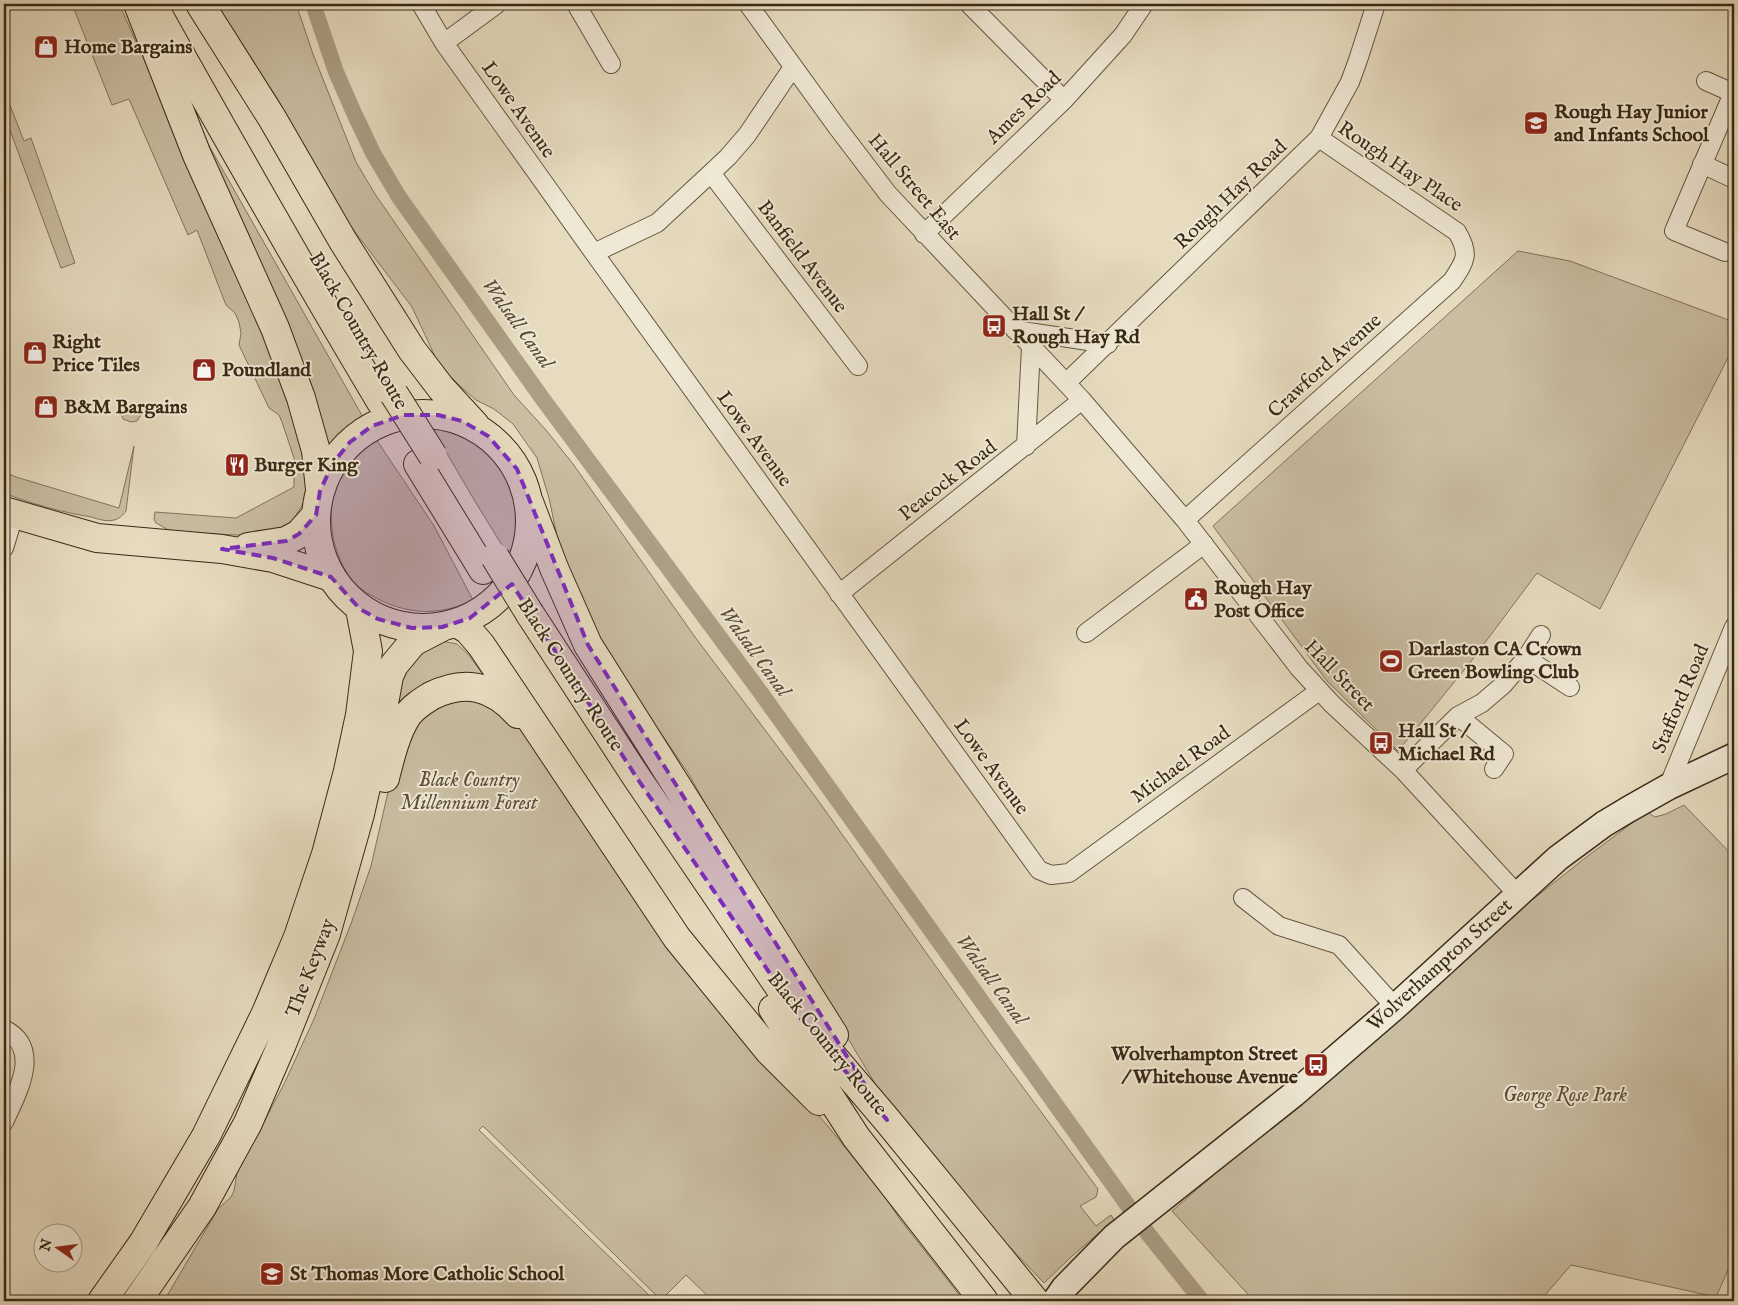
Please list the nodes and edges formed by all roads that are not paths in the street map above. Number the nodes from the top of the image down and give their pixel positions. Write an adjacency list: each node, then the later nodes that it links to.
1 (138, 4): 36 (main road)
2 (152, 4): 31 (main road, Black Country Route)
3 (173, 4): 31 (main road, Black Country Route)
4 (200, 4): 33 (main road)
5 (421, 4): 12 (street, Lowe Avenue)
6 (497, 4): 12 (street)
7 (576, 4): 13 (street)
8 (748, 4): 14 (street, Hall Street East)
9 (969, 4): 17 (street)
10 (1144, 4): 17 (street, Ames Road)
11 (1376, 4): 18 (street, Rough Hay Road)
12 (444, 43): 25 (street, Lowe Avenue)
13 (611, 64)
14 (793, 67): 20 (street); 23 (street, Hall Street East)
15 (1706, 81): 16 (street)
16 (1734, 92): 19 (street)
17 (1064, 100): 23 (street, Ames Road)
18 (1319, 138): 22 (street, Rough Hay Place); 27 (street, Rough Hay Road)
19 (1702, 164): 21 (street); 24 (street)
20 (712, 174): 25 (street); 29 (street, Banfield Avenue)
21 (1734, 178)
22 (1457, 232): 38 (street, Crawford Avenue)
23 (924, 234): 26 (street, Hall Street East)
24 (1725, 252)
25 (594, 254): 43 (street, Lowe Avenue)
26 (1015, 330): 27 (street); 28 (street, Hall Street East)
27 (1108, 344): 30 (street, Rough Hay Road)
28 (1031, 346): 30 (street, Hall Street East); 34 (street)
29 (858, 366)
30 (1066, 384): 32 (street, Hall Street)
31 (388, 398): 45 (main road, Black Country Route, bridge)
32 (1082, 400): 34 (street, Peacock Road); 38 (street, Hall Street)
33 (480, 430): 35 (main road); 36 (main road)
34 (1026, 446): 43 (street, Peacock Road)
35 (529, 502): 46 (main road, The Keyway); 65 (main road)
36 (318, 503): 41 (main road); 42 (main road)
37 (9, 513): 40 (street); 41 (main road)
38 (1185, 520): 39 (street, Hall Street)
39 (1204, 544): 48 (street); 52 (street, Hall Street)
40 (4, 548)
41 (222, 549): 42 (main road)
42 (331, 577): 44 (main road)
43 (839, 594): 59 (street, Lowe Avenue)
44 (360, 609): 46 (main road); 68 (main road, The Keyway)
45 (525, 620): 65 (main road, Black Country Route); 67 (main road, Black Country Route)
46 (450, 625): 54 (main road); 62 (main road, The Keyway)
47 (1734, 627): 58 (street, Stafford Road)
48 (1086, 633)
49 (1541, 635): 50 (street)
50 (1526, 658): 51 (street); 53 (street)
51 (1570, 687)
52 (1319, 691): 57 (street, Hall Street); 59 (street, Michael Road)
53 (1458, 716): 56 (street); 57 (street)
54 (552, 753): 62 (main road); 67 (main road)
55 (1734, 756): 58 (street, Wolverhampton Street)
56 (1494, 769)
57 (1402, 770): 60 (street, Hall Street)
58 (1668, 787): 60 (street, Wolverhampton Street)
59 (1069, 873)
60 (1518, 895): 63 (street, Wolverhampton Street)
61 (1244, 898): 63 (street)
62 (326, 934): 69 (main road, The Keyway)
63 (1394, 1007): 76 (street, Wolverhampton Street)
64 (4, 1028): 66 (street)
65 (888, 1120): 70 (main road, Black Country Route)
66 (4, 1122)
67 (856, 1137): 75 (main road, Black Country Route)
68 (172, 1195): 71 (main road); 72 (main road, The Keyway)
69 (186, 1233): 73 (main road, The Keyway); 74 (main road)
70 (1031, 1296)
71 (86, 1301)
72 (102, 1301)
73 (137, 1301)
74 (145, 1301)
75 (984, 1301)
76 (1055, 1301)

